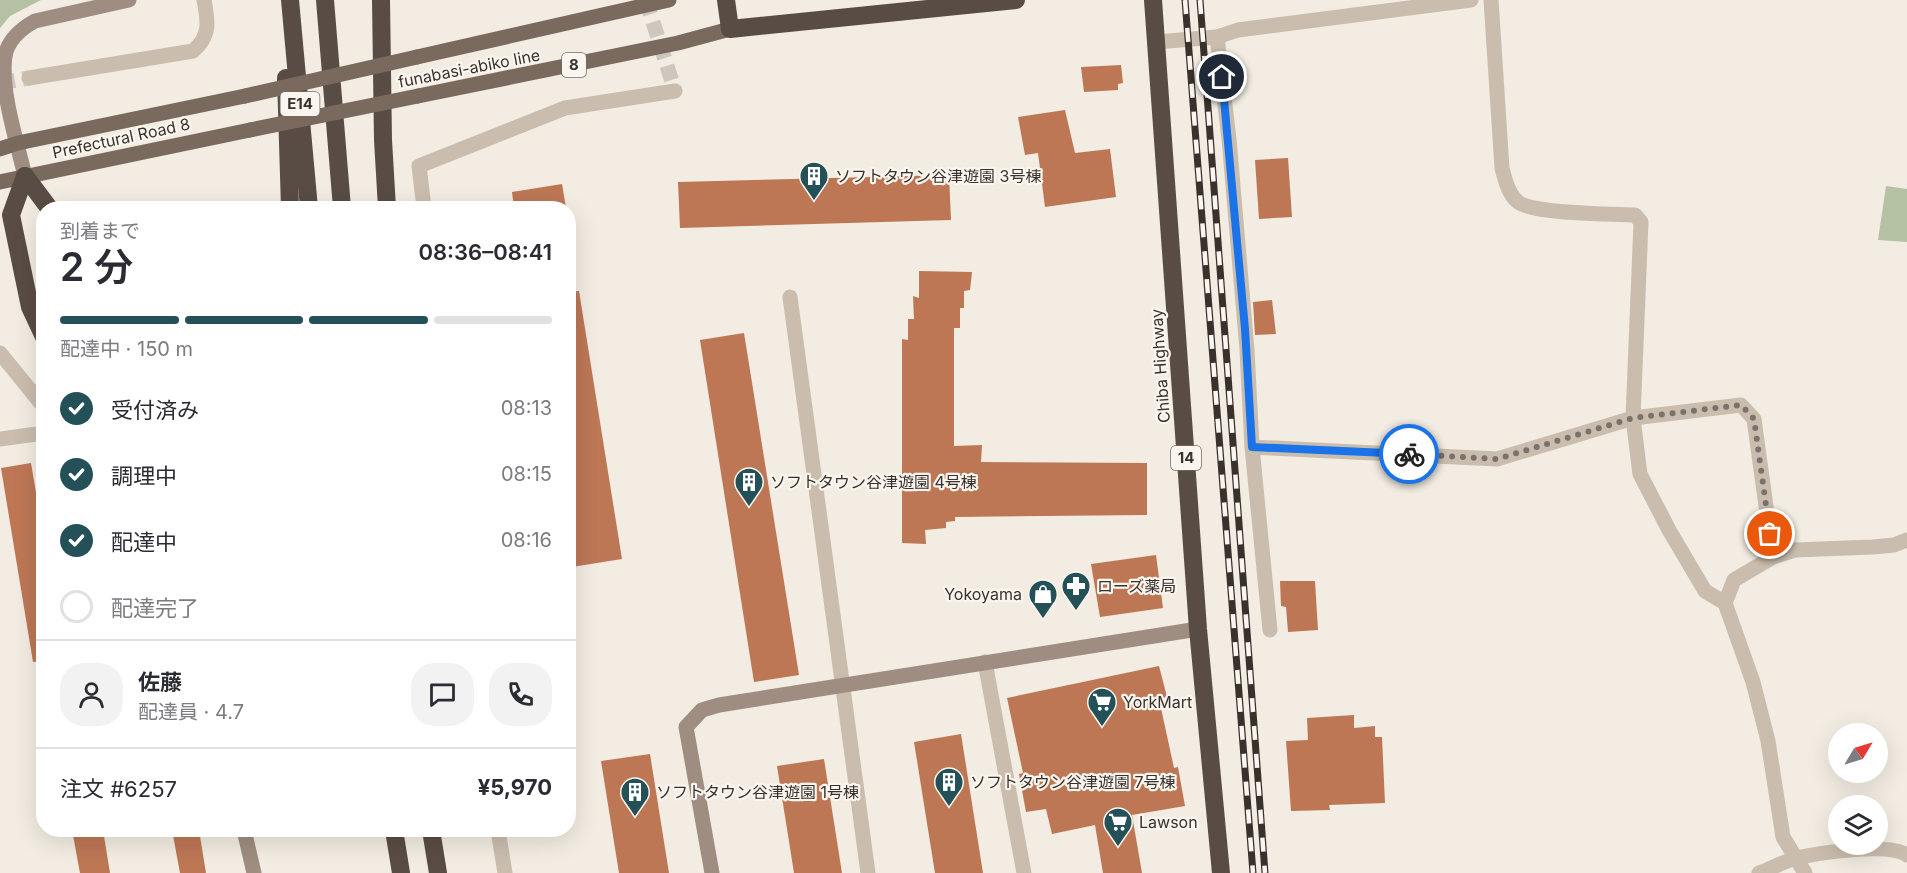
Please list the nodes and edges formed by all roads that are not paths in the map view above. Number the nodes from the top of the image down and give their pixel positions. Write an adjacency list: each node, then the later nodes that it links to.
1 (129, 0): 20 (street)
2 (204, 0): 16 (street)
3 (284, 0): 25 (highway, bridge)
4 (290, 0): 26 (highway, E14, bridge)
5 (325, 0): 27 (highway, E14, bridge)
6 (381, 0): 28 (highway)
7 (669, 0): 18 (main road, funabasi-abiko line, bridge)
8 (726, 0): 13 (highway)
9 (1016, 0): 13 (highway)
10 (1152, 0): 15 (highway, Chiba Highway / 14)
11 (1471, 0): 14 (street)
12 (1491, 0): 34 (street)
13 (730, 29): 19 (main road, funabasi-abiko line / 8, bridge)
14 (1217, 37): 15 (street); 37 (street)
15 (1156, 42): 41 (highway, Chiba Highway / 14)
16 (29, 78)
17 (675, 91): 29 (street)
18 (244, 96): 20 (main road, Prefectural Road 8)
19 (250, 130): 22 (main road, Prefectural Road 8 / 8)
20 (18, 143): 21 (main road, Prefectural Road 8); 22 (street)
21 (0, 149)
22 (25, 176): 23 (main road, Prefectural Road 8 / 8); 24 (highway); 31 (highway)
23 (0, 182)
24 (44, 201)
25 (290, 201)
26 (308, 201)
27 (341, 201)
28 (386, 201)
29 (423, 201)
30 (790, 297): 44 (street)
31 (36, 320)
32 (0, 353): 33 (street)
33 (36, 397)
34 (1633, 418): 37 (street); 39 (street); 40 (street)
35 (36, 433): 36 (street)
36 (0, 439)
37 (1252, 447): 42 (street)
38 (1907, 540): 39 (street)
39 (1773, 557): 40 (street)
40 (1725, 603): 51 (street)
41 (1198, 629): 43 (street); 59 (highway, Chiba Highway / 14)
42 (1270, 630)
43 (985, 662): 44 (street); 58 (street)
44 (842, 684): 56 (street); 57 (street)
45 (246, 837): 53 (street)
46 (394, 837): 52 (highway)
47 (432, 837): 54 (highway)
48 (438, 837): 54 (highway)
49 (499, 837): 55 (street)
50 (1907, 855): 51 (street)
51 (1794, 859): 60 (street); 61 (street)
52 (400, 865)
53 (254, 873)
54 (440, 873)
55 (505, 873)
56 (712, 873)
57 (868, 873)
58 (1024, 873)
59 (1221, 873)
60 (1759, 873)
61 (1805, 873)

